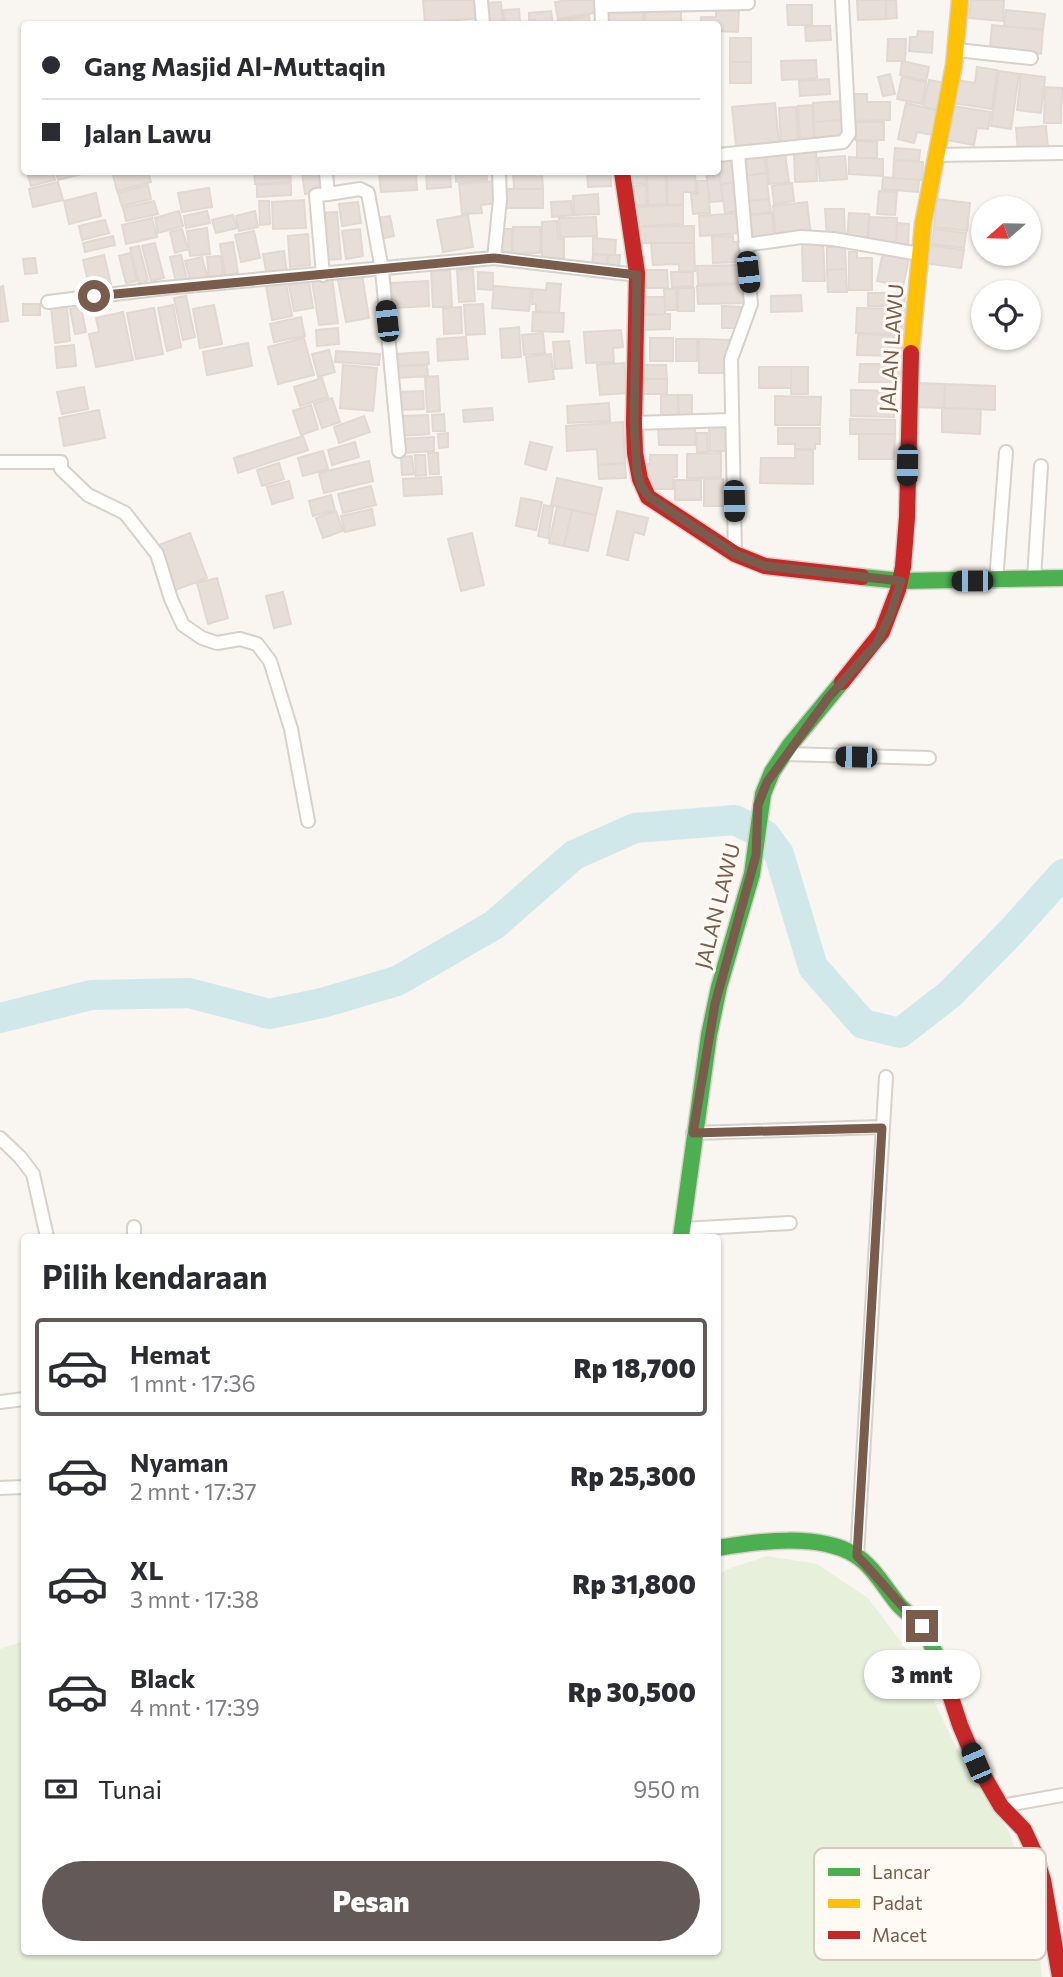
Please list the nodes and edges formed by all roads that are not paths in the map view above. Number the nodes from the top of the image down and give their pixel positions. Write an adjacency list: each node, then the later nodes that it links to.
1 (481, 0): 7 (street)
2 (842, 0): 11 (street)
3 (960, 0): 9 (street, JALAN LAWU)
4 (713, 2): 5 (street); 6 (street)
5 (601, 3): 8 (street)
6 (748, 3)
7 (483, 21)
8 (602, 21)
9 (957, 50): 10 (street); 14 (street, JALAN LAWU)
10 (1031, 58)
11 (738, 153): 13 (street); 19 (street)
12 (1063, 153): 14 (street)
13 (721, 155)
14 (935, 155): 20 (street, JALAN LAWU)
15 (326, 175): 18 (street)
16 (499, 175): 21 (street)
17 (622, 175): 24 (street)
18 (328, 194): 22 (street); 23 (street)
19 (745, 245): 20 (street); 26 (street)
20 (919, 254): 35 (street, JALAN LAWU)
21 (494, 258): 22 (street); 24 (street)
22 (382, 270): 23 (street); 28 (street)
23 (323, 275): 25 (street)
24 (637, 275): 27 (street)
25 (48, 302)
26 (732, 421): 27 (street); 32 (street)
27 (634, 422): 32 (street)
28 (399, 451)
29 (1006, 452): 36 (street)
30 (0, 462): 39 (street)
31 (1041, 466): 34 (street)
32 (735, 554): 35 (street)
33 (1063, 578): 34 (street)
34 (1034, 579): 36 (street)
35 (901, 581): 36 (street); 37 (street, JALAN LAWU)
36 (996, 581)
37 (785, 754): 38 (street); 42 (street, JALAN LAWU)
38 (929, 758)
39 (308, 821)
40 (886, 1077): 41 (street)
41 (882, 1128): 42 (street); 52 (street)
42 (693, 1133): 45 (street, JALAN LAWU)
43 (0, 1138): 46 (street)
44 (790, 1223): 45 (street)
45 (681, 1233)
46 (46, 1234)
47 (21, 1399): 48 (street)
48 (0, 1402)
49 (21, 1487): 50 (street)
50 (0, 1488)
51 (721, 1547): 52 (street)
52 (857, 1556): 54 (street)
53 (1063, 1795): 54 (street)
54 (1001, 1806): 55 (street)
55 (1032, 1848)
56 (1046, 1897): 57 (street)
57 (1060, 1977)

